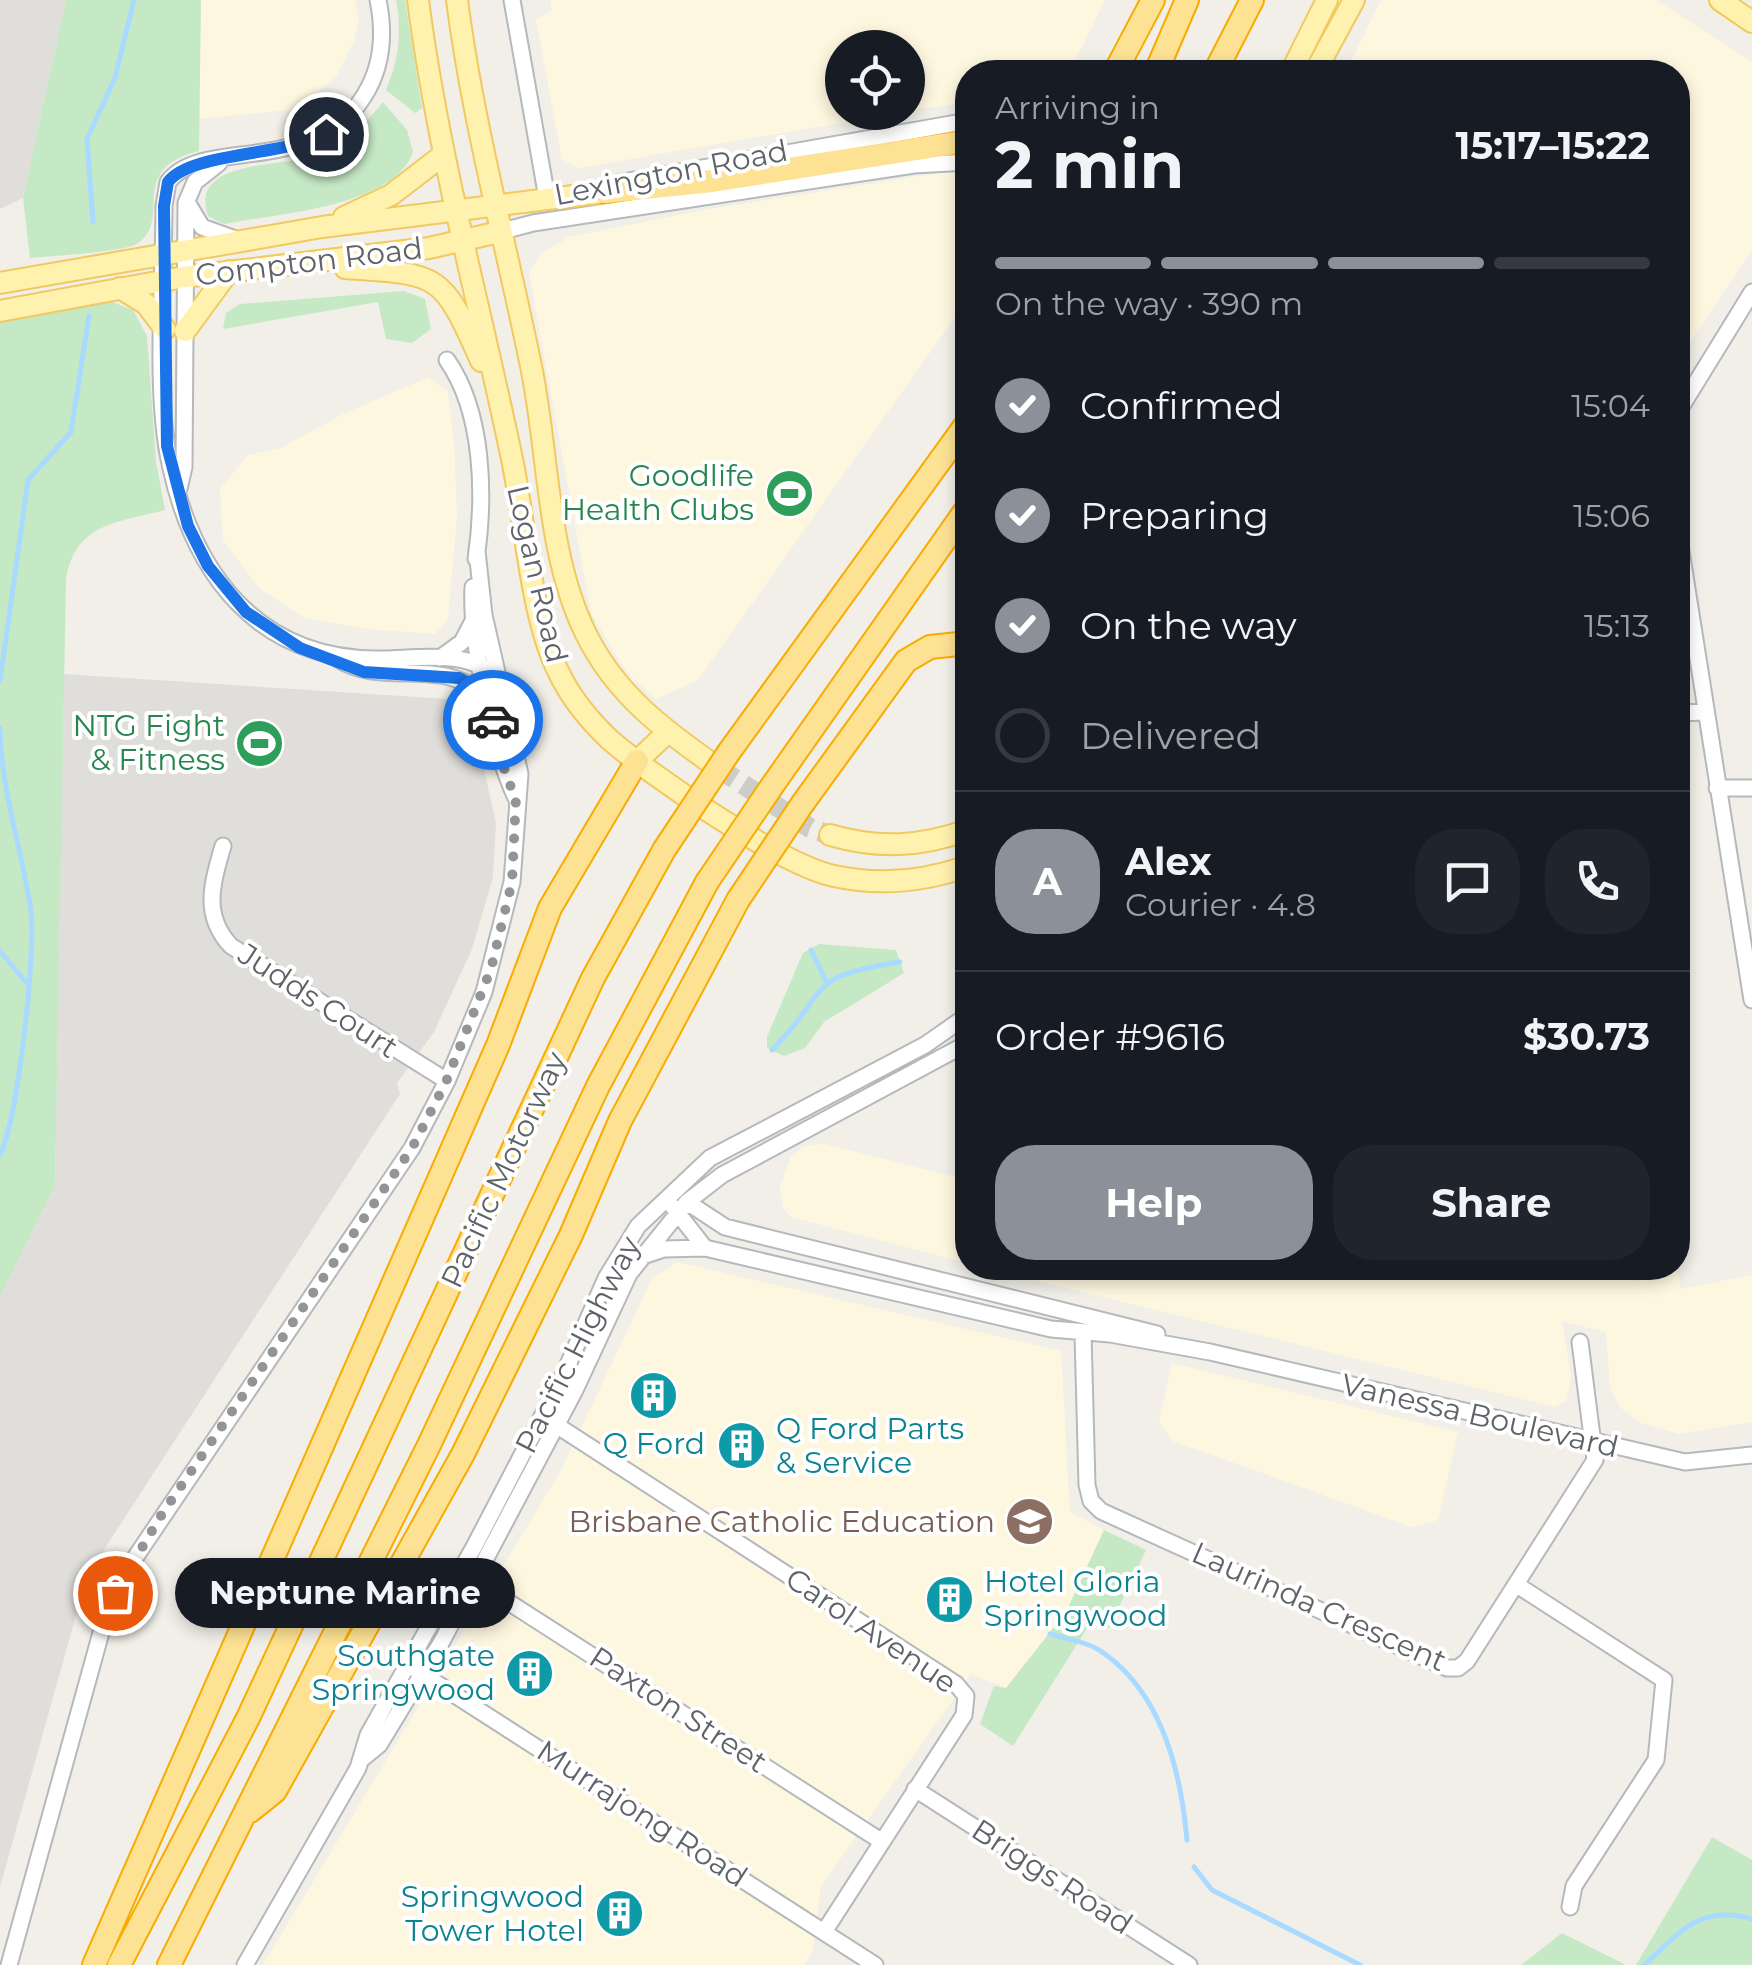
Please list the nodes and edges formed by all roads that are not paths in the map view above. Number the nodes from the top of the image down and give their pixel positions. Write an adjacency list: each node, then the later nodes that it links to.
1 (378, 0): 20 (street)
2 (418, 0): 19 (main road, Logan Road)
3 (457, 0): 25 (main road, Logan Road)
4 (512, 0): 24 (street)
5 (1153, 0): 12 (highway)
6 (1187, 0): 13 (highway)
7 (1252, 0): 14 (highway)
8 (1327, 0): 15 (main road)
9 (1354, 0): 16 (main road)
10 (1720, 0): 11 (main road)
11 (1752, 22)
12 (1121, 60)
13 (1161, 60)
14 (1221, 60)
15 (1297, 60)
16 (1322, 60)
17 (955, 123): 22 (street, Lexington Road)
18 (955, 143): 22 (highway)
19 (444, 155): 26 (main road, Logan Road); 27 (main road)
20 (223, 161): 23 (street); 31 (street)
21 (955, 162): 28 (street, Lexington Road)
22 (605, 192): 24 (main road, Lexington Road)
23 (187, 198): 29 (street); 31 (street)
24 (547, 198): 25 (main road, Lexington Road)
25 (493, 202): 26 (main road, Compton Road); 28 (main road, Logan Road)
26 (455, 208): 27 (main road, Compton Road); 30 (main road, Logan Road)
27 (322, 226): 29 (main road, Compton Road)
28 (500, 232): 30 (main road, Compton Road); 59 (main road, Logan Road)
29 (239, 240): 31 (main road, Compton Road)
30 (463, 241): 32 (main road, Compton Road); 42 (main road, Logan Road)
31 (175, 250): 34 (street); 35 (main road, Compton Road)
32 (296, 264): 33 (main road, Compton Road); 42 (main road)
33 (229, 270): 34 (main road, Compton Road); 39 (main road)
34 (174, 278): 36 (main road, Compton Road); 39 (street)
35 (0, 283)
36 (120, 288): 38 (main road, Compton Road); 39 (main road)
37 (1752, 292): 41 (street)
38 (0, 311)
39 (175, 330): 49 (street)
40 (447, 360): 45 (street, Logan Road)
41 (1690, 393)
42 (502, 409): 61 (main road, Logan Road)
43 (955, 440): 60 (highway, Pacific Motorway)
44 (955, 526): 89 (highway, Pacific Motorway, bridge)
45 (476, 611): 48 (street, Logan Road); 51 (street); 52 (street, Logan Road)
46 (1690, 612): 57 (street)
47 (955, 645): 54 (highway)
48 (491, 647): 52 (street); 55 (street, Logan Road)
49 (338, 659): 51 (street); 53 (street)
50 (955, 659): 54 (highway)
51 (436, 660): 52 (street)
52 (484, 669): 53 (street); 55 (street); 56 (street, Logan Road)
53 (456, 677): 56 (street)
54 (881, 694): 89 (highway, bridge)
55 (506, 699): 64 (street)
56 (490, 708): 64 (street, Logan Road)
57 (1705, 712): 58 (street); 62 (street)
58 (1690, 713)
59 (668, 732): 60 (main road, Logan Road); 61 (main road)
60 (723, 760): 95 (highway, Pacific Motorway, bridge)
61 (637, 761): 68 (main road, Logan Road); 94 (highway)
62 (1718, 788): 63 (street); 69 (street)
63 (1752, 788)
64 (516, 798): 72 (street)
65 (955, 834): 66 (main road)
66 (830, 835)
67 (222, 846): 72 (street, Judds Court)
68 (955, 871)
69 (1752, 1000)
70 (955, 1024): 73 (street, Pacific Highway)
71 (955, 1050): 74 (street, Pacific Highway)
72 (446, 1082): 93 (street)
73 (666, 1195): 74 (street); 82 (street, Pacific Highway)
74 (682, 1208): 75 (street); 76 (street, Pacific Highway); 77 (street, Vanessa Boulevard)
75 (705, 1248): 76 (street, Vanessa Boulevard); 78 (street, Vanessa Boulevard)
76 (640, 1257): 82 (street, Pacific Highway)
77 (886, 1268): 78 (street); 81 (street, Vanessa Boulevard)
78 (881, 1288): 79 (street, Vanessa Boulevard)
79 (1082, 1334): 81 (street, Vanessa Boulevard); 86 (street, Laurinda Crescent)
80 (1580, 1342): 83 (street)
81 (1210, 1352): 83 (street, Vanessa Boulevard)
82 (550, 1421): 85 (street, Pacific Highway); 87 (street, Pacific Highway); 88 (street, Carol Avenue)
83 (1591, 1442): 84 (street, Vanessa Boulevard); 86 (street, Laurinda Crescent)
84 (1752, 1455)
85 (474, 1580): 87 (street, Pacific Highway); 90 (street, Paxton Street)
86 (1517, 1584): 91 (street)
87 (416, 1669): 92 (street, Murrajong Road); 97 (street, Pacific Highway)
88 (915, 1789): 90 (street, Carol Avenue); 99 (street, Briggs Road)
89 (243, 1816): 96 (highway, Pacific Motorway)
90 (882, 1840): 92 (street, Carol Avenue)
91 (1570, 1907)
92 (824, 1932): 98 (street, Murrajong Road)
93 (8, 1965)
94 (94, 1965)
95 (118, 1965)
96 (169, 1965)
97 (246, 1965)
98 (876, 1965)
99 (1189, 1965)

